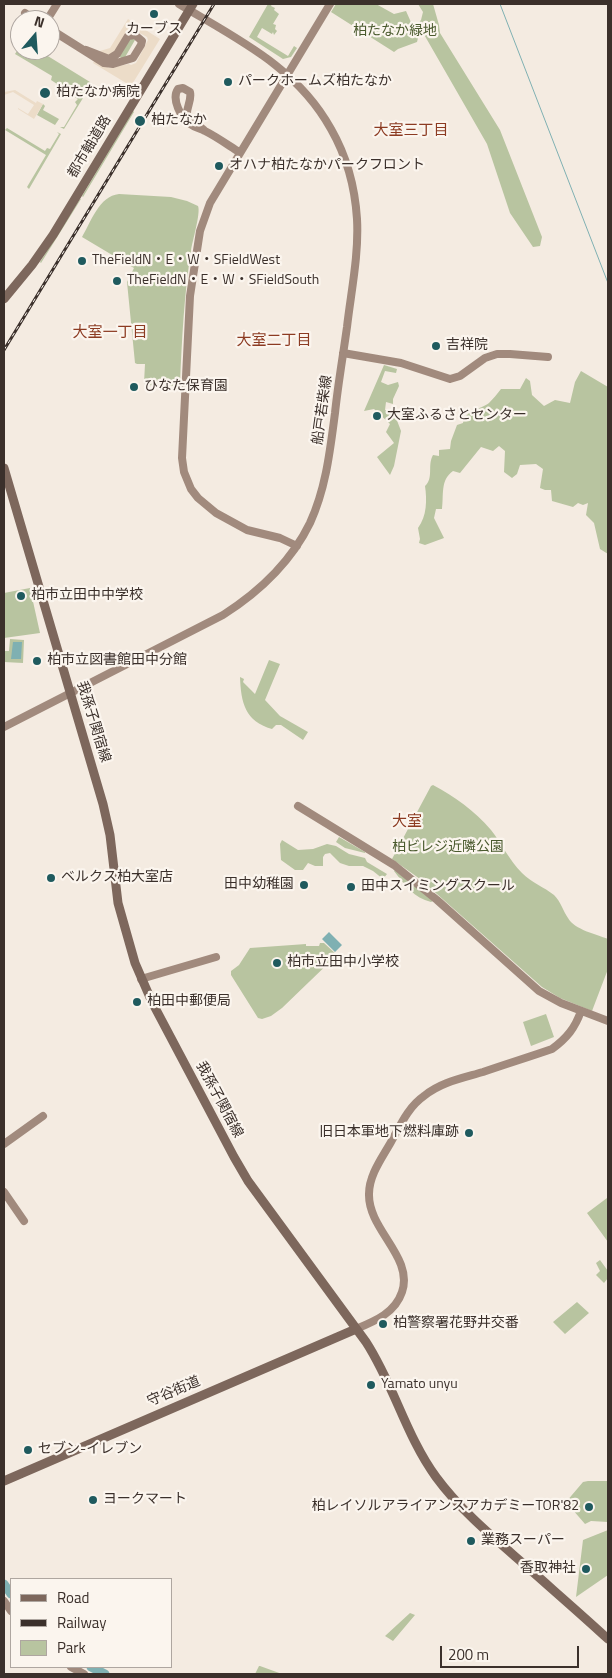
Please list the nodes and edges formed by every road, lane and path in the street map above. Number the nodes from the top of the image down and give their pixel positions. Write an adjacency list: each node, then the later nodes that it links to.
1 (330, 4): 7 (street)
2 (187, 6): 7 (street, 船戸若柴線); 12 (main road, 都市軸道路); 13 (main road, 都市軸道路)
3 (60, 35): 4 (street)
4 (86, 50): 5 (street); 6 (street)
5 (117, 54): 6 (street); 6 (street)
6 (123, 62)
7 (287, 74): 11 (street); 14 (street, 船戸若柴線)
8 (177, 102): 9 (street); 9 (street); 10 (street)
9 (188, 104): 10 (street)
10 (204, 130): 11 (street)
11 (240, 152): 17 (street)
12 (4, 292)
13 (4, 299)
14 (343, 352): 15 (street); 17 (street, 船戸若柴線)
15 (548, 357)
16 (4, 468): 18 (main road, 我孫子関宿線)
17 (297, 546): 18 (street, 船戸若柴線)
18 (70, 693): 19 (street, 船戸若柴線); 22 (main road, 我孫子関宿線)
19 (4, 727)
20 (298, 806): 23 (street)
21 (216, 958): 22 (street)
22 (142, 980): 29 (main road, 我孫子関宿線)
23 (581, 1011): 24 (street); 29 (street)
24 (608, 1021)
25 (43, 1116): 26 (street)
26 (4, 1144)
27 (4, 1192): 28 (street)
28 (24, 1221)
29 (356, 1328): 30 (main road, 守谷街道); 31 (main road, 我孫子関宿線)
30 (4, 1481)
31 (608, 1639)
32 (73, 1668): 33 (street)
33 (84, 1674)

